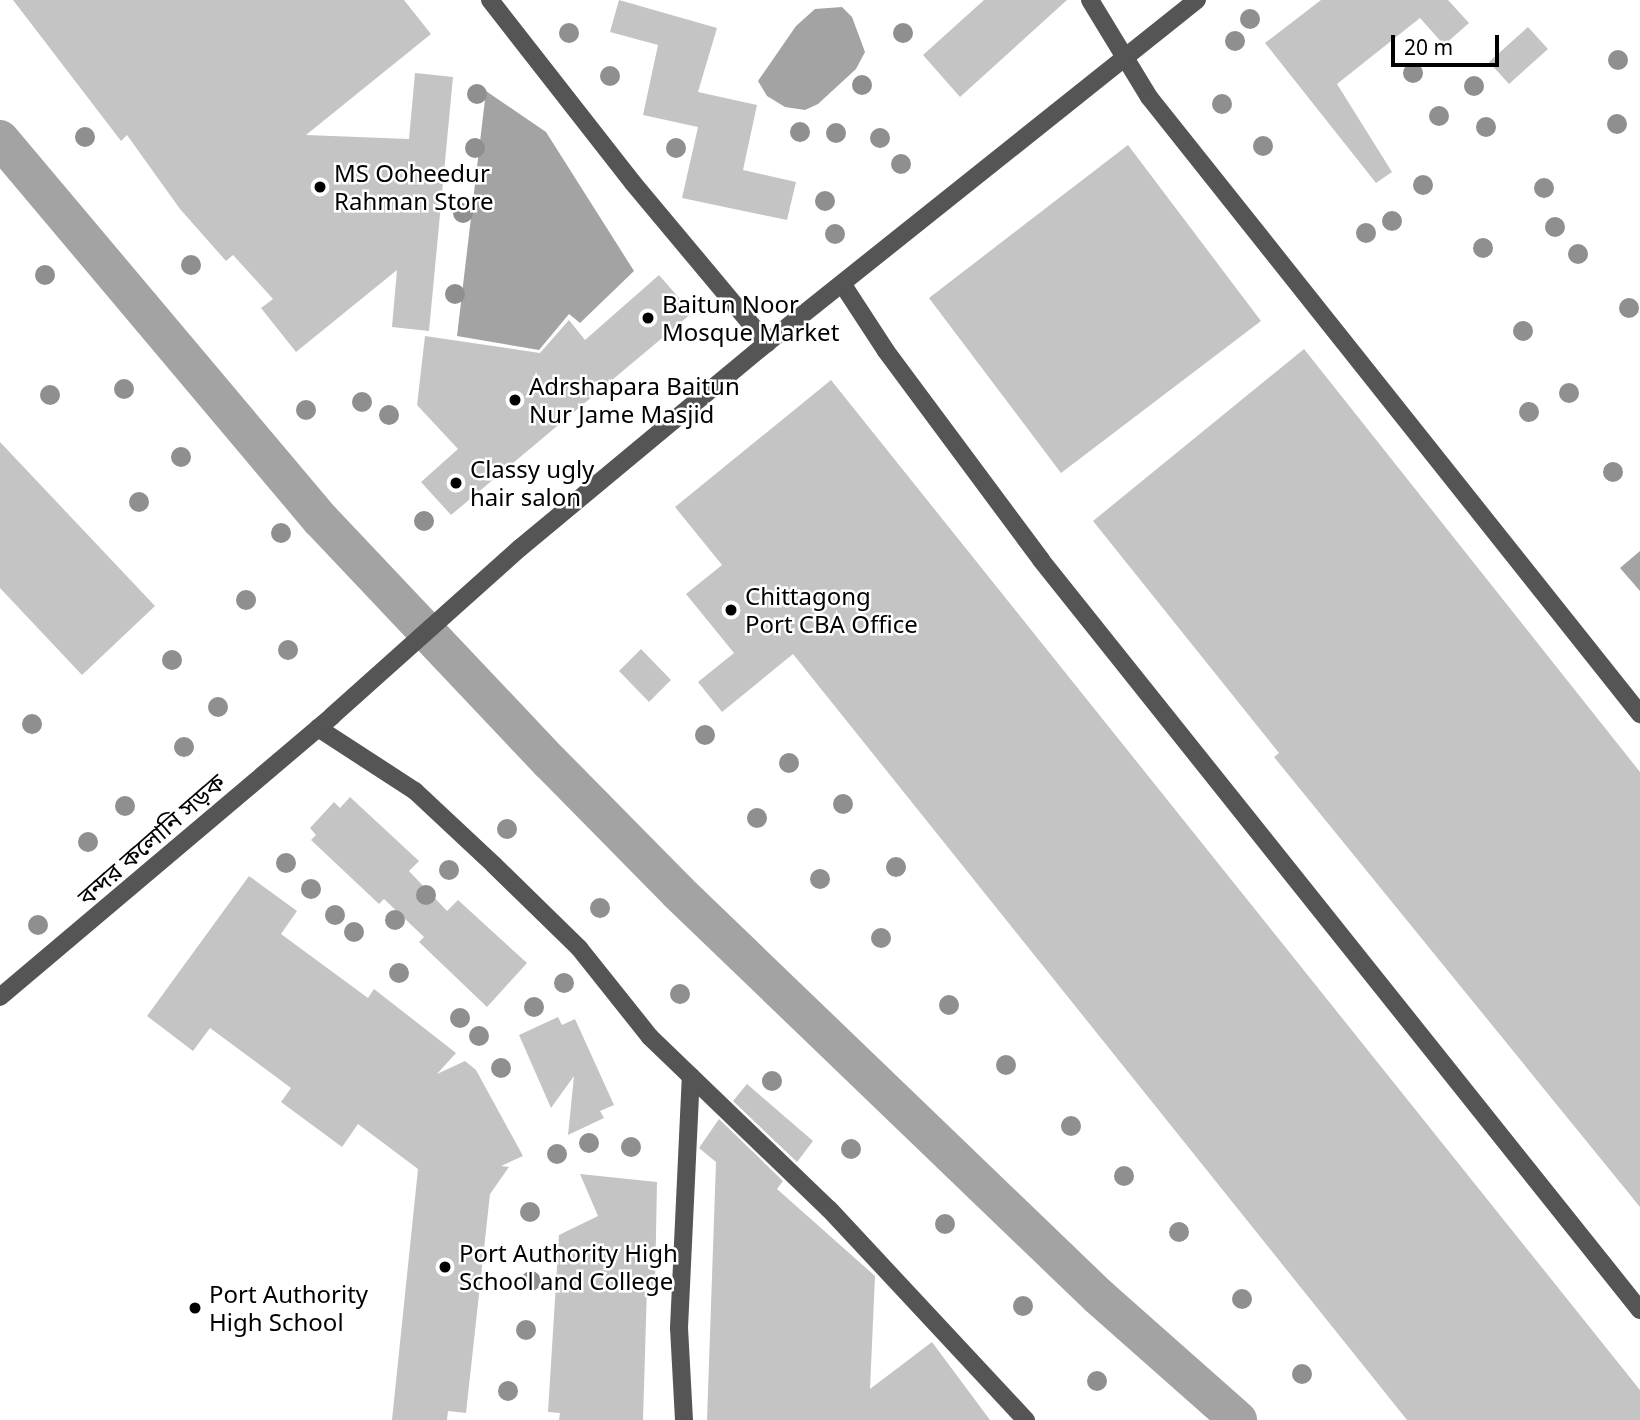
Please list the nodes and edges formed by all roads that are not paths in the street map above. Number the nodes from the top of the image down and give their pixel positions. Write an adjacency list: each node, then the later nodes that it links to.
1 (490, 0): 6 (street)
2 (1090, 0): 4 (street)
3 (1197, 0): 4 (street, বন্দর কলোনি সড়ক)
4 (1126, 55): 5 (street, বন্দর কলোনি সড়ক); 7 (street)
5 (843, 285): 6 (street, বন্দর কলোনি সড়ক); 11 (street)
6 (767, 343): 8 (street, বন্দর কলোনি সড়ক)
7 (1640, 713)
8 (318, 728): 9 (street, বন্দর কলোনি সড়ক); 10 (street)
9 (0, 997)
10 (691, 1076): 12 (street); 13 (street)
11 (1640, 1310)
12 (684, 1420)
13 (1026, 1420)

